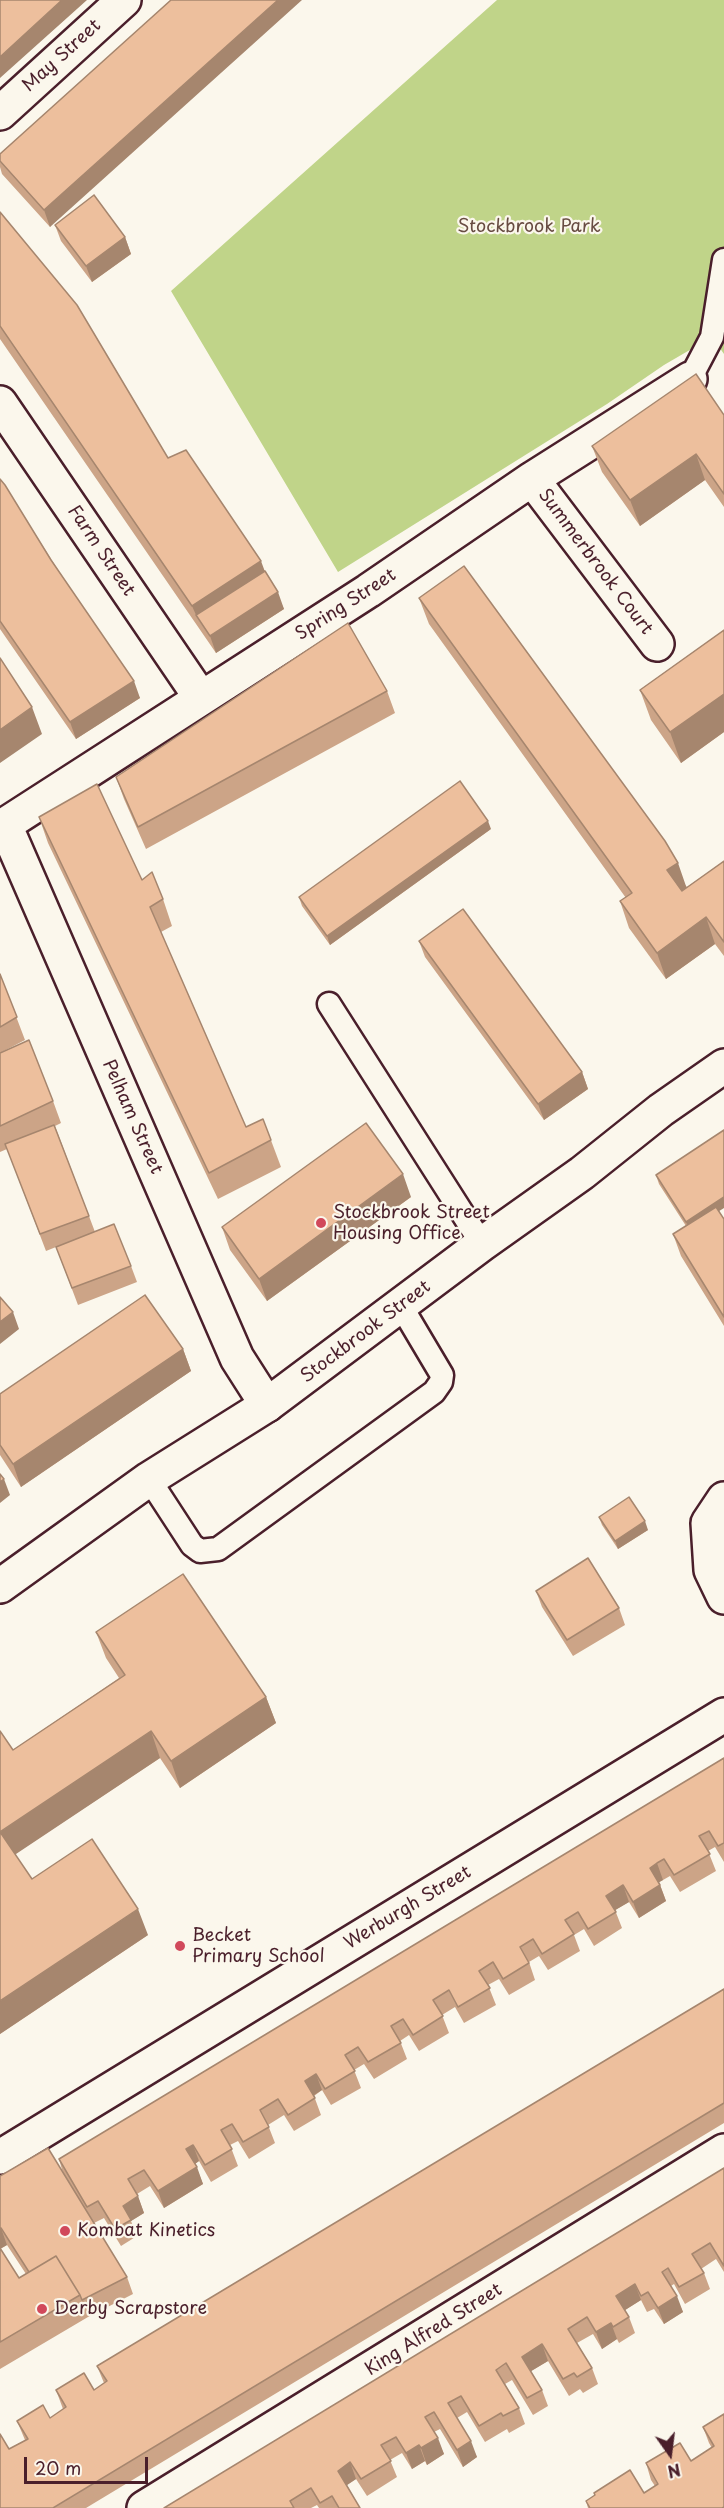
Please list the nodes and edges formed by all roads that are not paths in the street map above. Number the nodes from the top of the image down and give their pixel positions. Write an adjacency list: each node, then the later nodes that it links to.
1 (124, 0): 2 (street, May Street)
2 (0, 113)
3 (724, 260): 4 (lane)
4 (690, 379): 6 (street, Spring Street)
5 (0, 404): 8 (street, Farm Street)
6 (532, 479): 7 (street, Summerbrook Court); 8 (street, Spring Street)
7 (657, 644)
8 (201, 698): 9 (street, Spring Street)
9 (2, 826): 14 (street, Pelham Street)
10 (329, 1004): 12 (lane)
11 (724, 1066): 12 (street, Stockbrook Street)
12 (482, 1244): 13 (street, Stockbrook Street)
13 (401, 1306): 14 (street, Stockbrook Street); 15 (lane)
14 (267, 1405): 15 (street, Stockbrook Street)
15 (149, 1479): 18 (street, Stockbrook Street)
16 (724, 1499): 17 (street)
17 (717, 1584)
18 (0, 1586)
19 (724, 1715): 21 (street, Werburgh Street)
20 (724, 2151): 22 (street, King Alfred Street)
21 (0, 2157)
22 (144, 2508)

